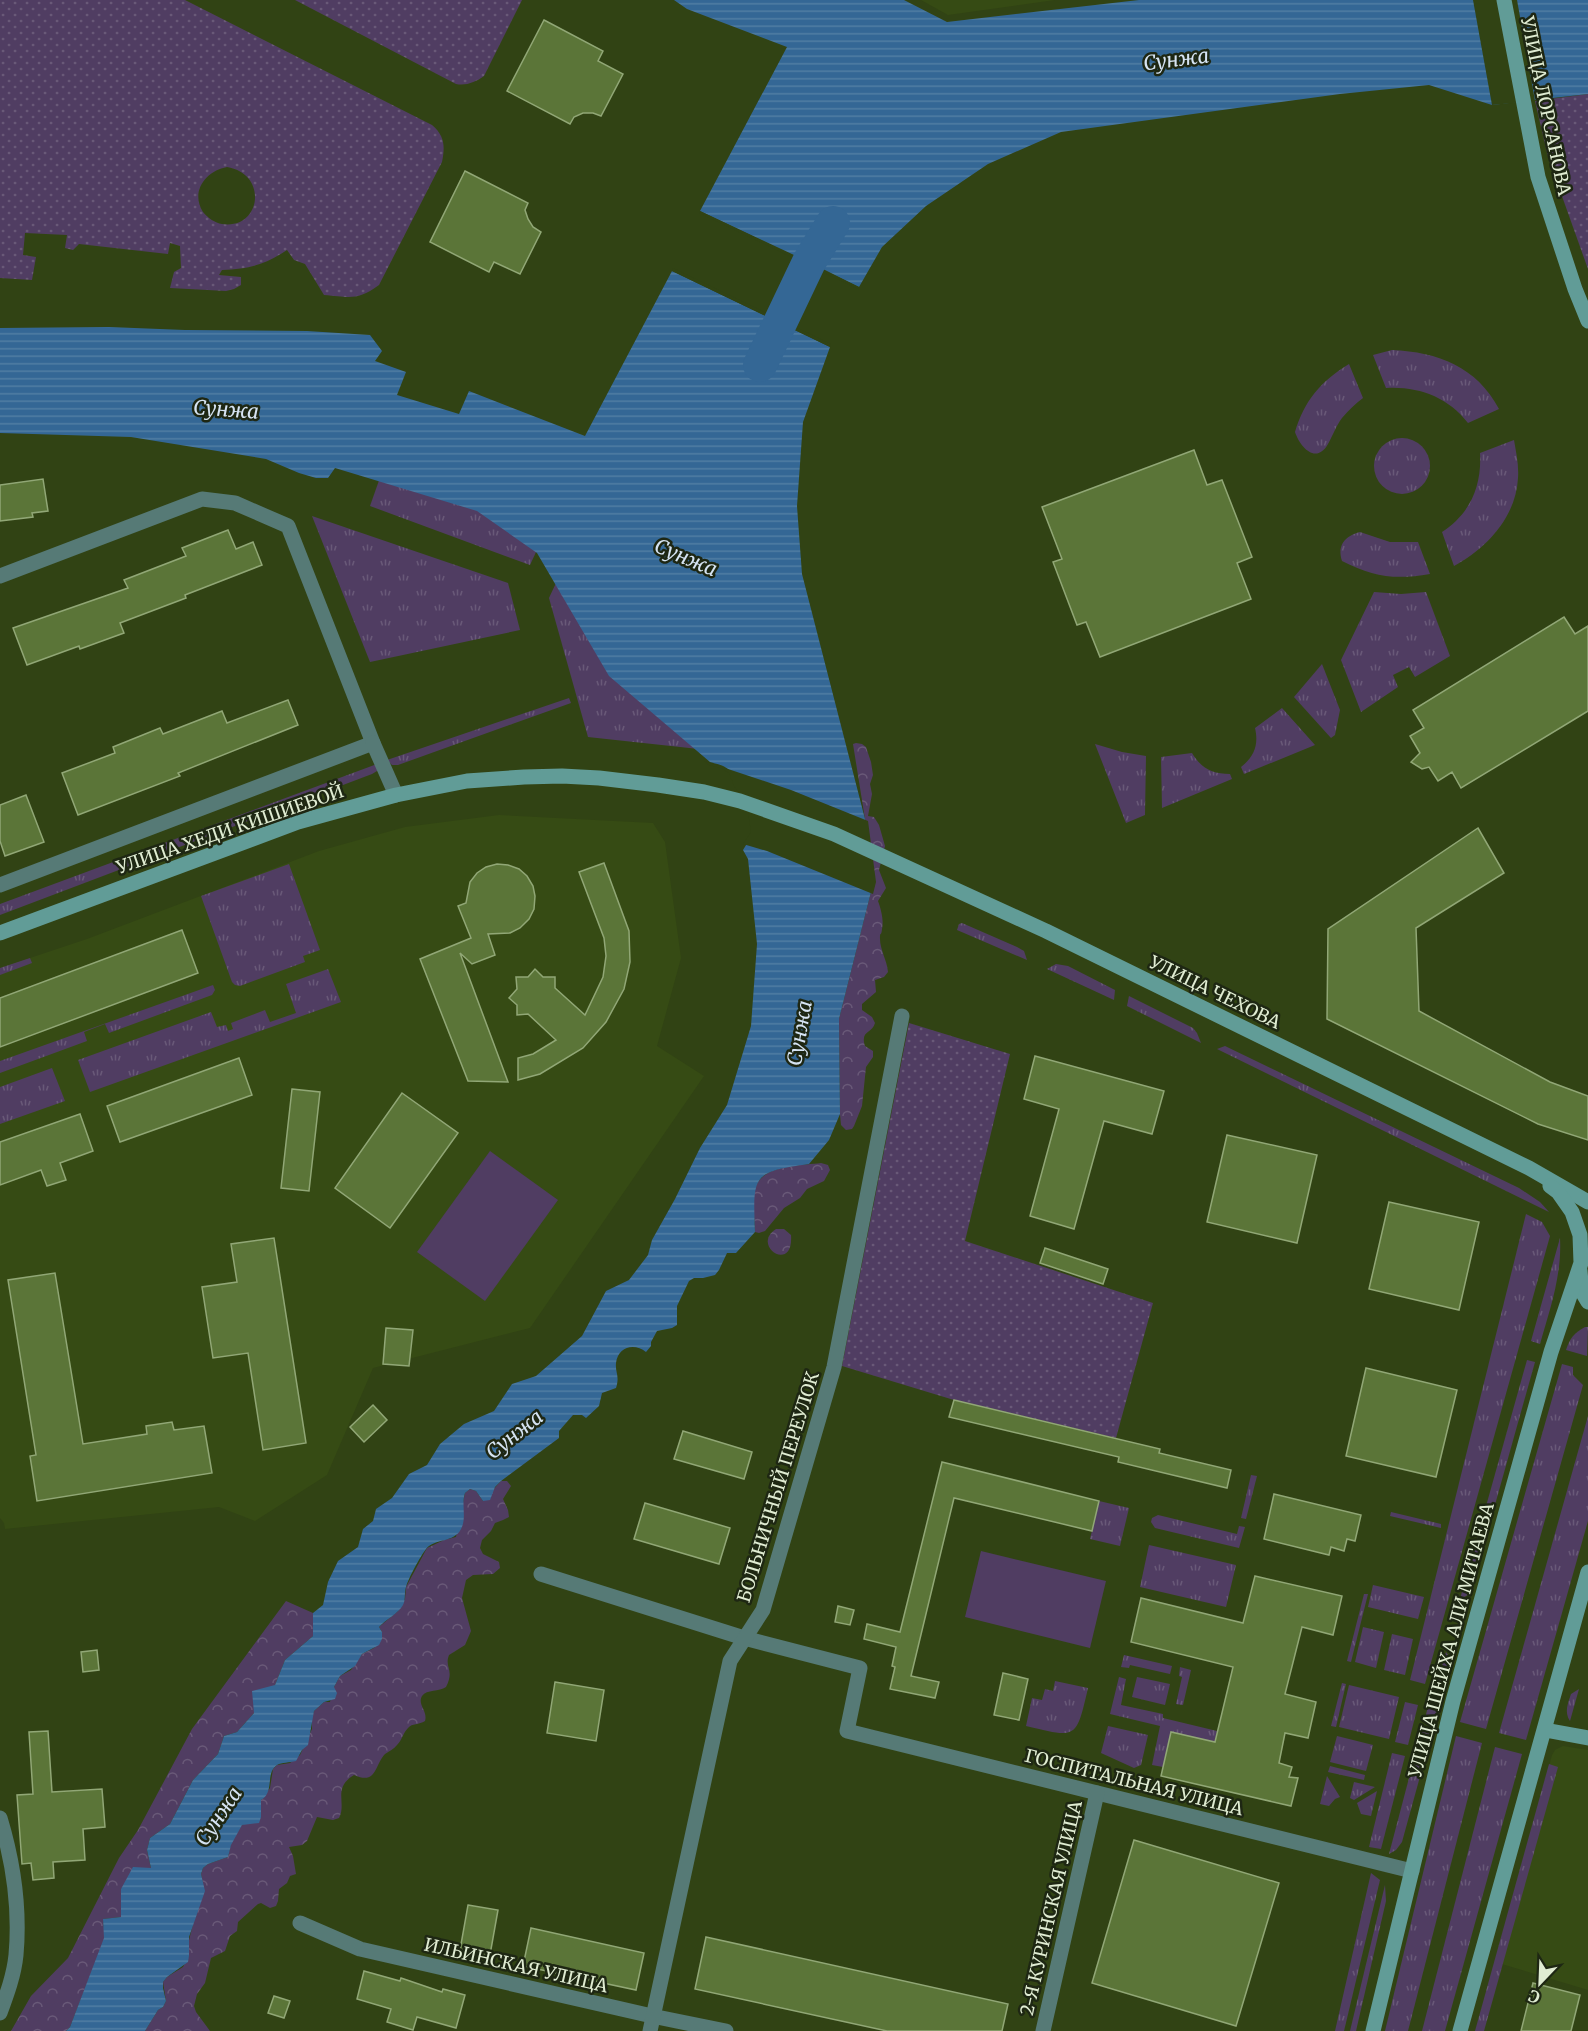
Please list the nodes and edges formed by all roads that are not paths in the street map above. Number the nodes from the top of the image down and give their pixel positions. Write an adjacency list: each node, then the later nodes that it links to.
1 (1504, 0): 2 (main road, УЛИЦА ЛОРСАНОВА)
2 (1588, 321)
3 (0, 576): 4 (street)
4 (373, 743): 6 (street); 7 (street)
5 (658, 785): 6 (main road, УЛИЦА ХЕДИ КИШИЕВОЙ); 10 (main road, УЛИЦА ЧЕХОВА)
6 (396, 795): 8 (main road, УЛИЦА ХЕДИ КИШИЕВОЙ)
7 (0, 885)
8 (0, 933)
9 (902, 1016): 16 (street, БОЛЬНИЧНЫЙ ПЕРЕУЛОК)
10 (1529, 1168): 11 (main road); 12 (main road)
11 (1588, 1202)
12 (1585, 1256): 13 (main road); 21 (main road, УЛИЦА ШЕЙХА АЛИ МИТАЕВА)
13 (1588, 1302)
14 (1588, 1572): 17 (main road)
15 (541, 1574): 16 (street)
16 (744, 1638): 19 (street, ГОСПИТАЛЬНАЯ УЛИЦА); 24 (street, БОЛЬНИЧНЫЙ ПЕРЕУЛОК)
17 (1545, 1730): 18 (main road); 28 (main road)
18 (1588, 1738)
19 (1097, 1793): 21 (street, ГОСПИТАЛЬНАЯ УЛИЦА); 26 (street, 2-Я КУРИНСКАЯ УЛИЦА)
20 (0, 1818): 23 (street)
21 (1412, 1871): 27 (main road, УЛИЦА ШЕЙХА АЛИ МИТАЕВА)
22 (300, 1923): 24 (street, ИЛЬИНСКАЯ УЛИЦА)
23 (0, 2013)
24 (651, 2024): 25 (street, ИЛЬИНСКАЯ УЛИЦА)
25 (726, 2031)
26 (1043, 2031)
27 (1373, 2031)
28 (1460, 2031)

